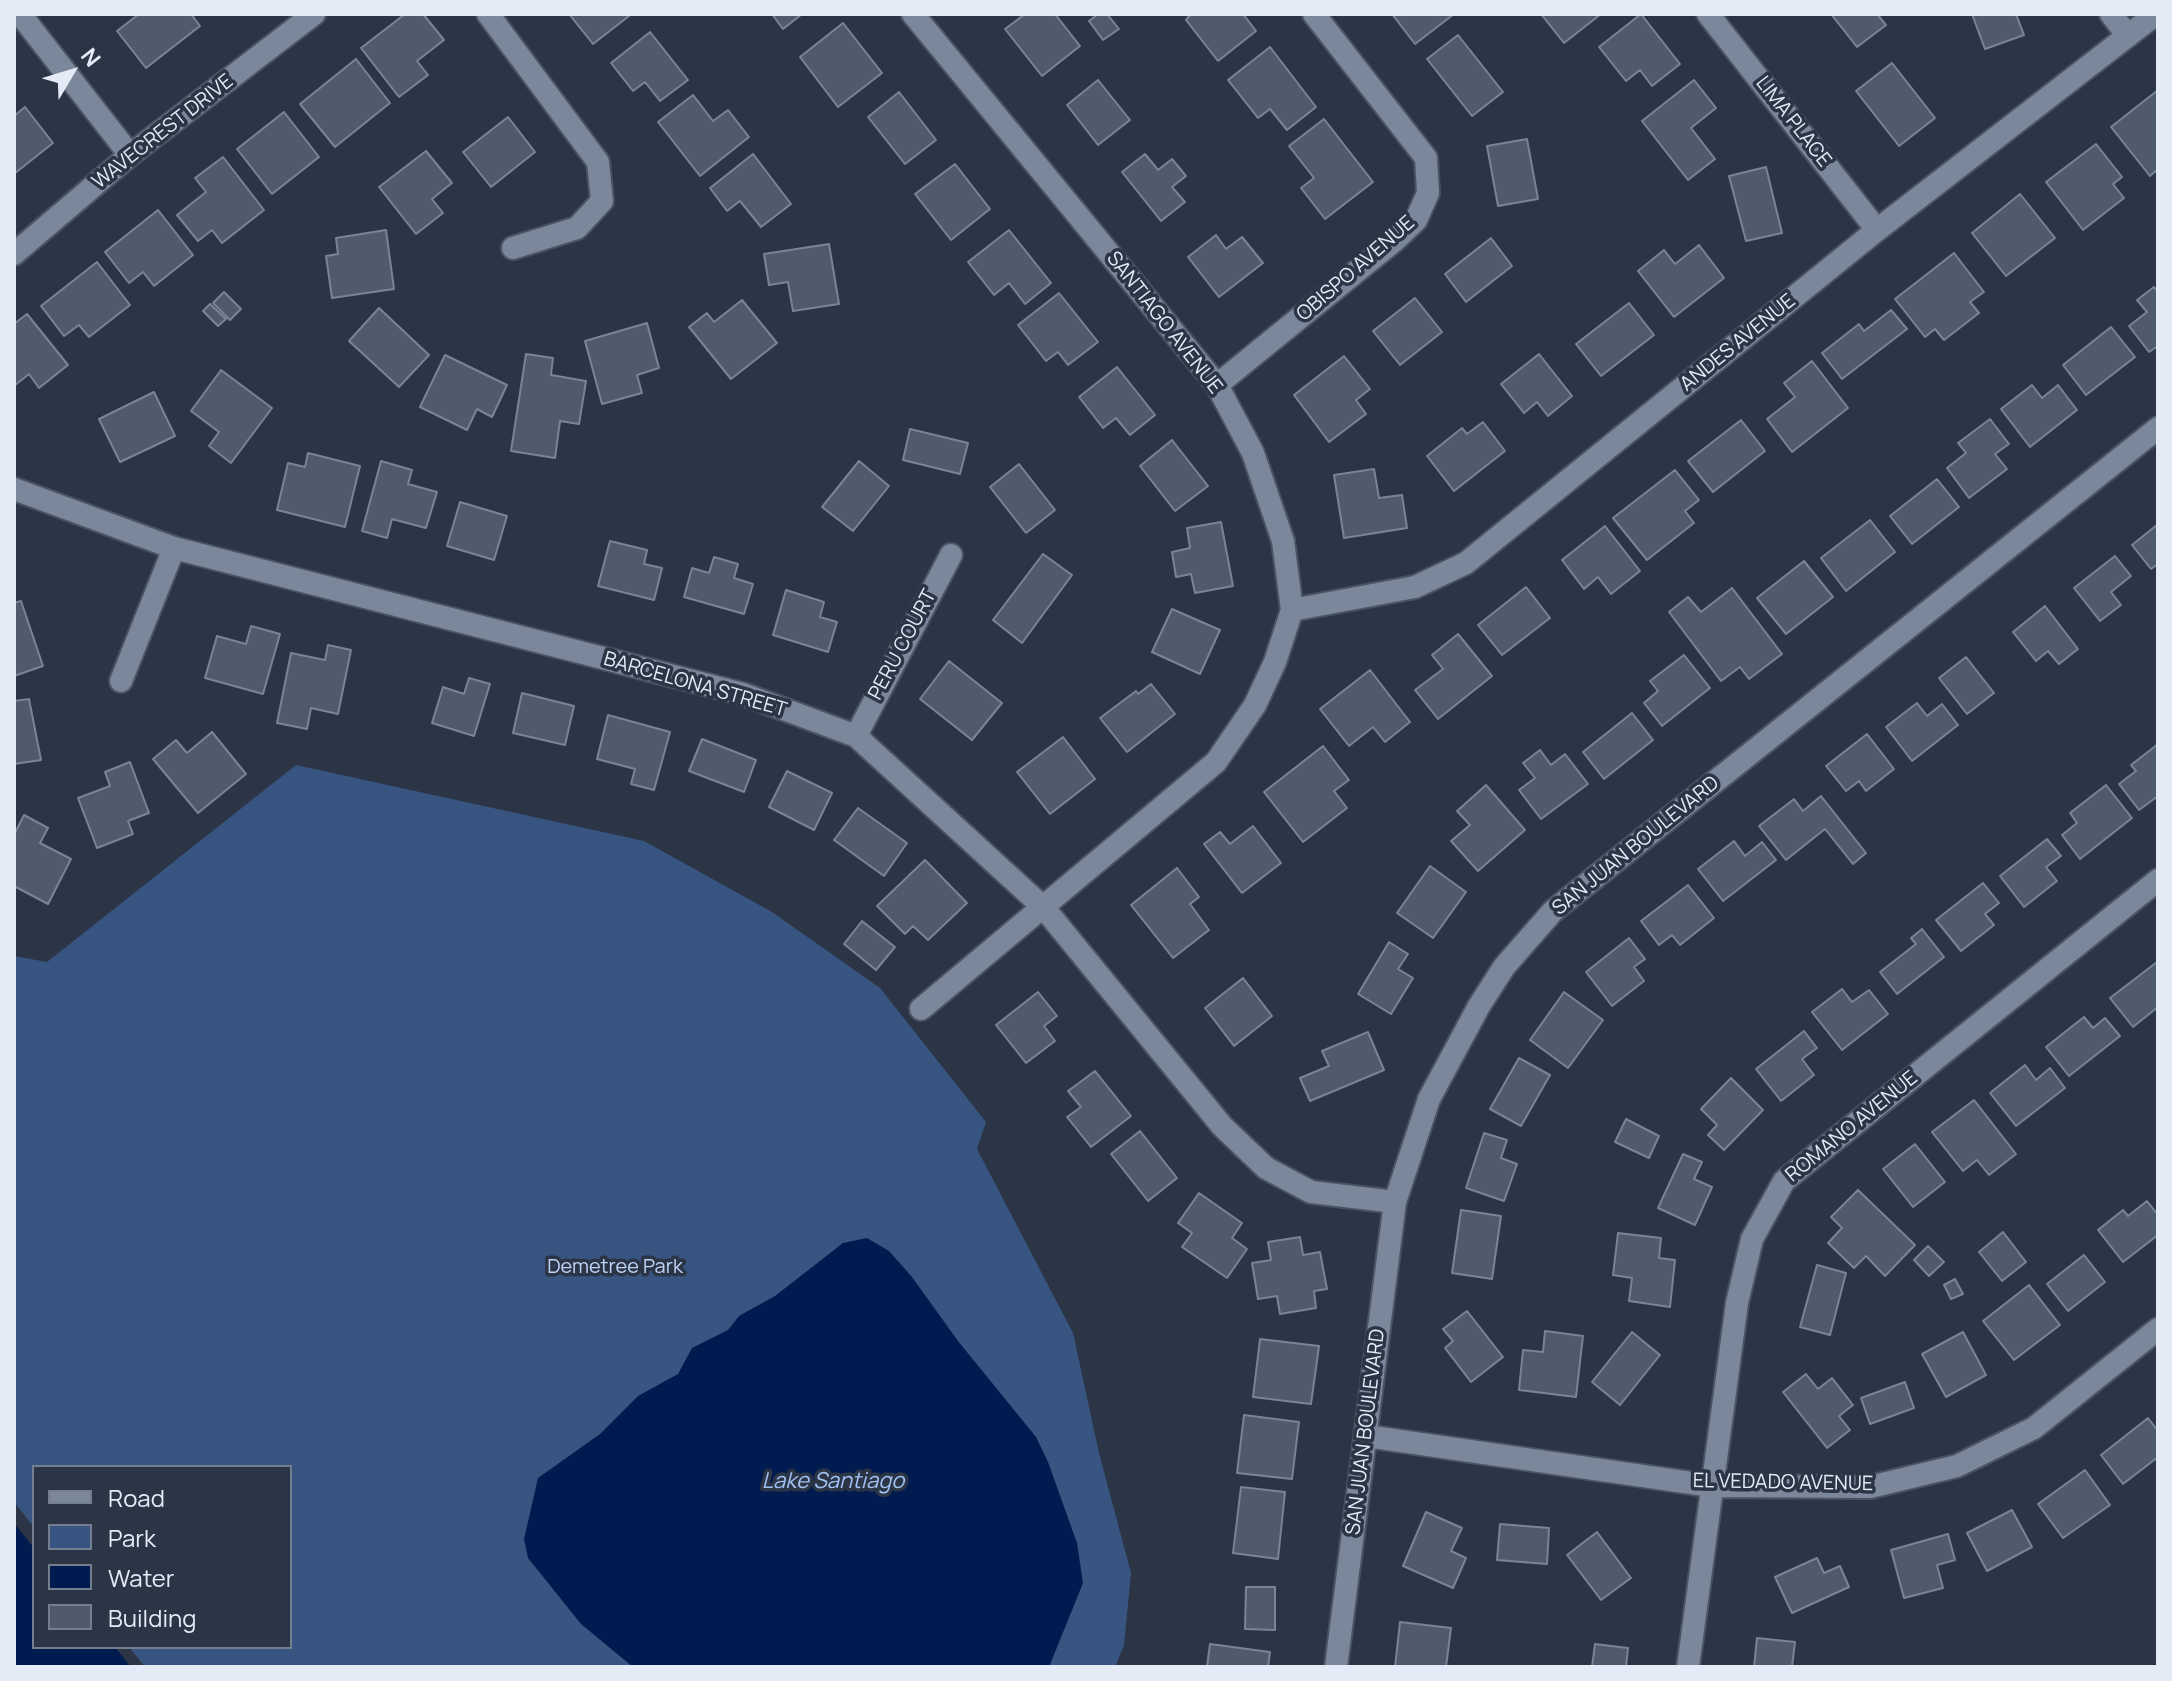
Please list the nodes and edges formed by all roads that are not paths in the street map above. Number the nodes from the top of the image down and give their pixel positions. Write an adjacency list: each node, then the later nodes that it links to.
1 (20, 14): 10 (street)
2 (314, 14): 10 (street, WAVECREST DRIVE)
3 (488, 14): 12 (street)
4 (913, 14): 14 (street, SANTIAGO AVENUE)
5 (1314, 14): 14 (street, OBISPO AVENUE)
6 (1708, 14): 11 (street, LIMA PLACE)
7 (2111, 14): 9 (street)
8 (2156, 14): 9 (street, ANDES AVENUE)
9 (2128, 36): 11 (street, ANDES AVENUE)
10 (130, 155): 13 (street, WAVECREST DRIVE)
11 (1877, 230): 19 (street, ANDES AVENUE)
12 (513, 248)
13 (14, 254)
14 (1217, 385): 19 (street, SANTIAGO AVENUE)
15 (2158, 428): 25 (street, SAN JUAN BOULEVARD)
16 (14, 489): 17 (street, BARCELONA STREET)
17 (174, 548): 20 (street); 21 (street, BARCELONA STREET)
18 (951, 555): 21 (street, PERU COURT)
19 (1292, 610): 23 (street, SANTIAGO AVENUE)
20 (121, 681)
21 (856, 736): 23 (street, BARCELONA STREET)
22 (2158, 880): 28 (street, ROMANO AVENUE)
23 (1044, 908): 24 (street, SANTIAGO AVENUE); 25 (street, BARCELONA STREET)
24 (921, 1009)
25 (1395, 1202): 27 (street, SAN JUAN BOULEVARD)
26 (2158, 1329): 28 (street, EL VEDADO AVENUE)
27 (1366, 1436): 28 (street, EL VEDADO AVENUE); 29 (street, SAN JUAN BOULEVARD)
28 (1712, 1486): 30 (street, ROMANO AVENUE)
29 (1336, 1667)
30 (1688, 1667)

